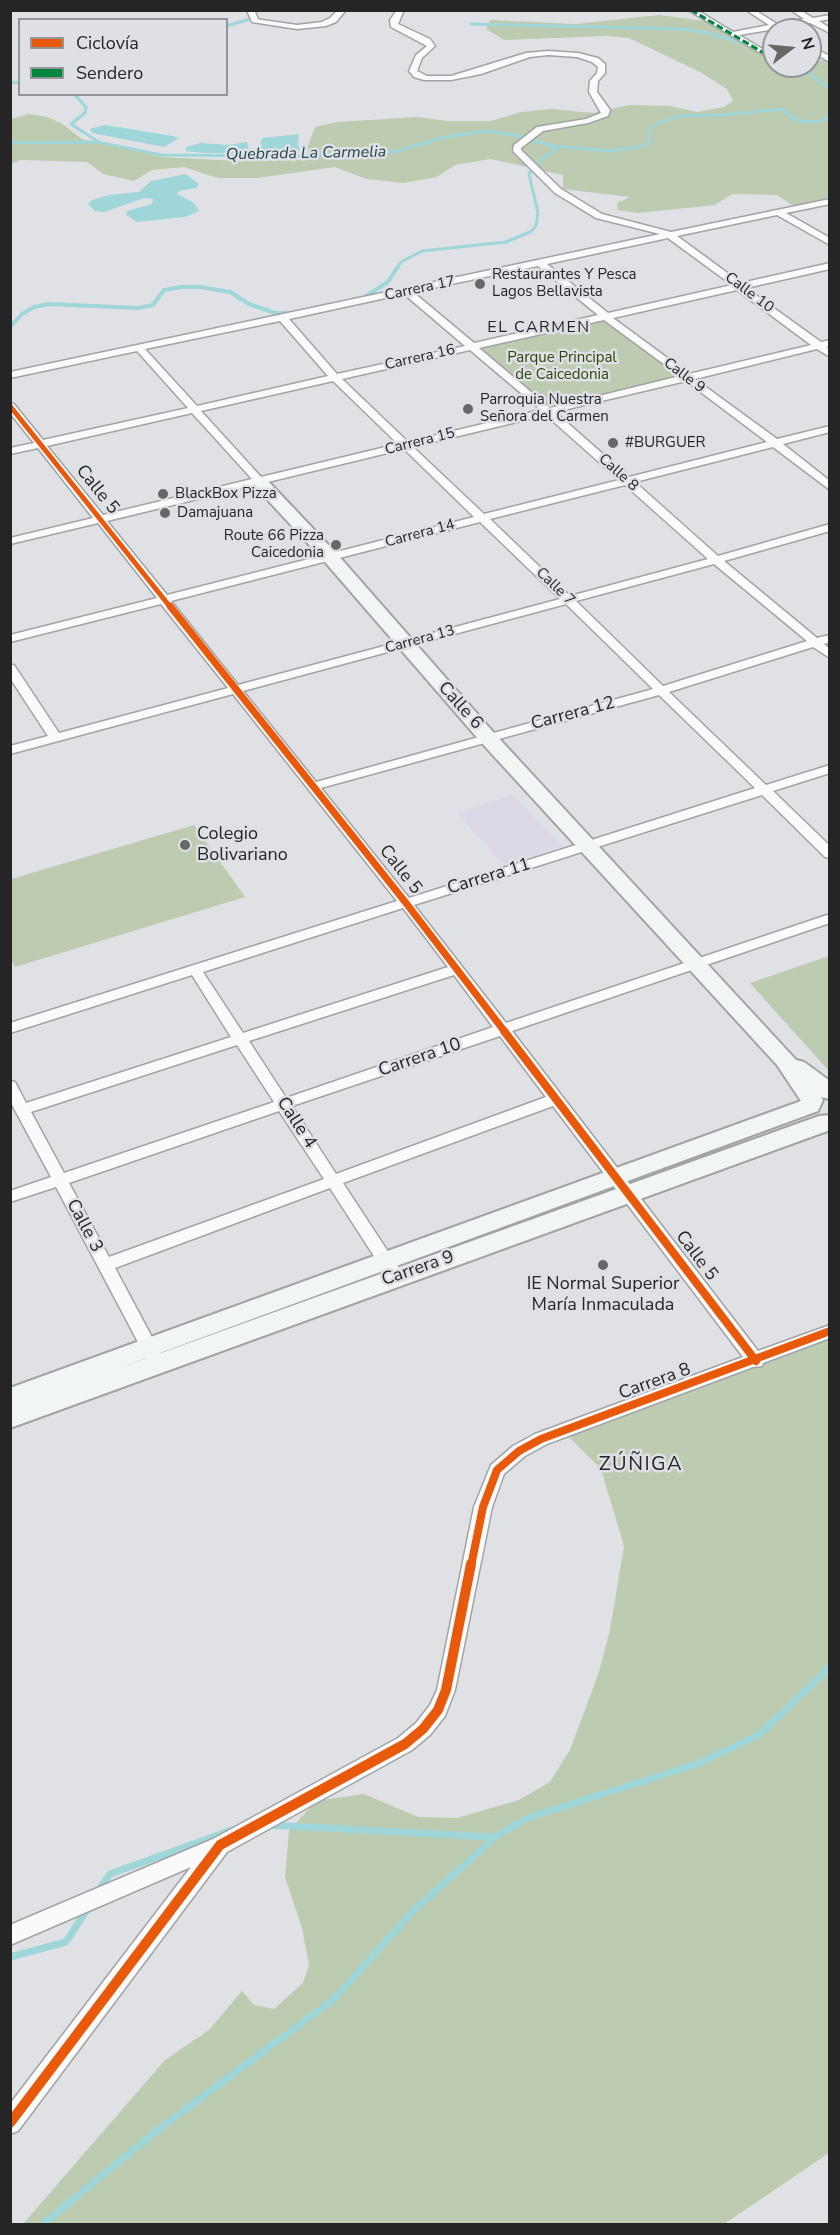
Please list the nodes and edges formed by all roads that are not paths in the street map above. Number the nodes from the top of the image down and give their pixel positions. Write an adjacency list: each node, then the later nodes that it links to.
1 (250, 10): 2 (street)
2 (343, 10)
3 (401, 10): 15 (street)
4 (697, 10): 7 (street)
5 (748, 10): 8 (street)
6 (794, 10): 9 (street)
7 (692, 11): 11 (street)
8 (762, 18)
9 (807, 18)
10 (762, 30): 11 (street)
11 (732, 34): 12 (street)
12 (762, 52)
13 (830, 201): 14 (street, Carrera 17)
14 (777, 212): 15 (street, Carrera 17); 16 (street)
15 (668, 234): 17 (street, Carrera 17); 19 (street, Calle 10)
16 (830, 242)
17 (540, 263): 20 (street, Carrera 17); 21 (street, Calle 9)
18 (830, 266): 19 (street, Carrera 16)
19 (739, 285): 21 (street, Carrera 16); 24 (street, Calle 10)
20 (406, 291): 22 (street, Carrera 17); 25 (street, Calle 8)
21 (605, 316): 25 (street, Carrera 16); 30 (street, Calle 9)
22 (283, 318): 26 (street, Carrera 17); 29 (street, Calle 7)
23 (830, 343): 24 (street, Carrera 15)
24 (817, 345): 27 (street, Calle 10); 30 (street, Carrera 15)
25 (472, 346): 29 (street, Carrera 16); 33 (street, Calle 8)
26 (140, 349): 28 (street, Carrera 17); 32 (street, Calle 6)
27 (830, 354)
28 (10, 375)
29 (334, 377): 32 (street, Carrera 16); 37 (street, Calle 7)
30 (686, 378): 33 (street, Carrera 15); 35 (street, Calle 9)
31 (10, 406): 36 (street, Calle 5)
32 (194, 408): 36 (street, Carrera 16); 39 (street, Calle 6)
33 (548, 411): 37 (street, Carrera 15); 40 (street, Calle 8)
34 (830, 429): 35 (street, Carrera 14)
35 (774, 442): 40 (street, Carrera 14); 41 (street, Calle 9)
36 (40, 445): 38 (street, Carrera 16); 43 (street, Calle 5)
37 (404, 446): 39 (street, Carrera 15); 42 (street, Calle 7)
38 (10, 451)
39 (259, 481): 43 (street, Carrera 15); 46 (street, Calle 6)
40 (627, 482): 42 (street, Carrera 14); 47 (street, Calle 8)
41 (830, 487)
42 (482, 518): 46 (street, Carrera 14); 48 (street, Calle 7)
43 (102, 519): 45 (street, Carrera 15); 49 (street, Calle 5)
44 (830, 527): 47 (street, Carrera 13)
45 (10, 541)
46 (331, 558): 49 (street, Carrera 14); 53 (street, Calle 6)
47 (716, 560): 48 (street, Carrera 13); 52 (street, Calle 8)
48 (568, 600): 53 (street, Carrera 13); 57 (street, Calle 7)
49 (164, 601): 51 (street, Carrera 14); 56 (street, Calle 5)
50 (830, 638): 52 (street, Carrera 12)
51 (10, 639)
52 (816, 643): 54 (street, Calle 8); 57 (street, Carrera 12)
53 (405, 644): 56 (street, Carrera 13); 58 (street, Calle 6)
54 (830, 655)
55 (10, 668): 59 (street)
56 (238, 689): 59 (street, Carrera 13); 62 (street, Calle 5)
57 (662, 690): 58 (street, Carrera 12); 63 (street, Calle 7)
58 (487, 736): 62 (street, Carrera 12); 64 (street, Calle 6)
59 (56, 738): 60 (street, Carrera 13)
60 (10, 750)
61 (830, 769): 63 (street, Carrera 11)
62 (315, 786): 66 (street, Calle 5)
63 (764, 789): 64 (street, Carrera 11); 65 (street, Calle 7)
64 (588, 846): 66 (street, Carrera 11); 68 (street, Calle 6)
65 (830, 854)
66 (406, 903): 69 (street, Calle 5); 70 (street, Carrera 11)
67 (830, 918): 68 (street, Carrera 10)
68 (697, 963): 72 (street, Carrera 10); 77 (street, Calle 6)
69 (457, 969): 72 (street, Calle 5); 73 (street)
70 (195, 970): 71 (street, Carrera 11); 73 (street, Calle 4)
71 (10, 1028)
72 (503, 1029): 75 (street, Calle 5); 76 (street, Carrera 10)
73 (240, 1038): 76 (street, Calle 4); 78 (street)
74 (10, 1086): 78 (street, Calle 3)
75 (556, 1099): 80 (street); 81 (street, Calle 5)
76 (283, 1104): 79 (street, Carrera 10); 80 (street, Calle 4)
77 (823, 1106): 81 (street, Carrera 9)
78 (23, 1109): 79 (street, Calle 3)
79 (60, 1180): 82 (street, Carrera 10); 83 (street, Calle 3)
80 (333, 1180): 83 (street); 84 (street, Calle 4)
81 (623, 1186): 84 (street, Carrera 9); 87 (street, Calle 5)
82 (10, 1197)
83 (105, 1264): 86 (street, Calle 3)
84 (391, 1268): 86 (street, Carrera 9)
85 (830, 1331): 87 (street, Carrera 8)
86 (153, 1356): 88 (street, Carrera 9); 89 (street, Carrera 9)
87 (756, 1361): 90 (street, Carrera 8)
88 (10, 1398)
89 (10, 1418)
90 (220, 1845): 91 (street); 92 (street)
91 (10, 1935)
92 (10, 2123)

